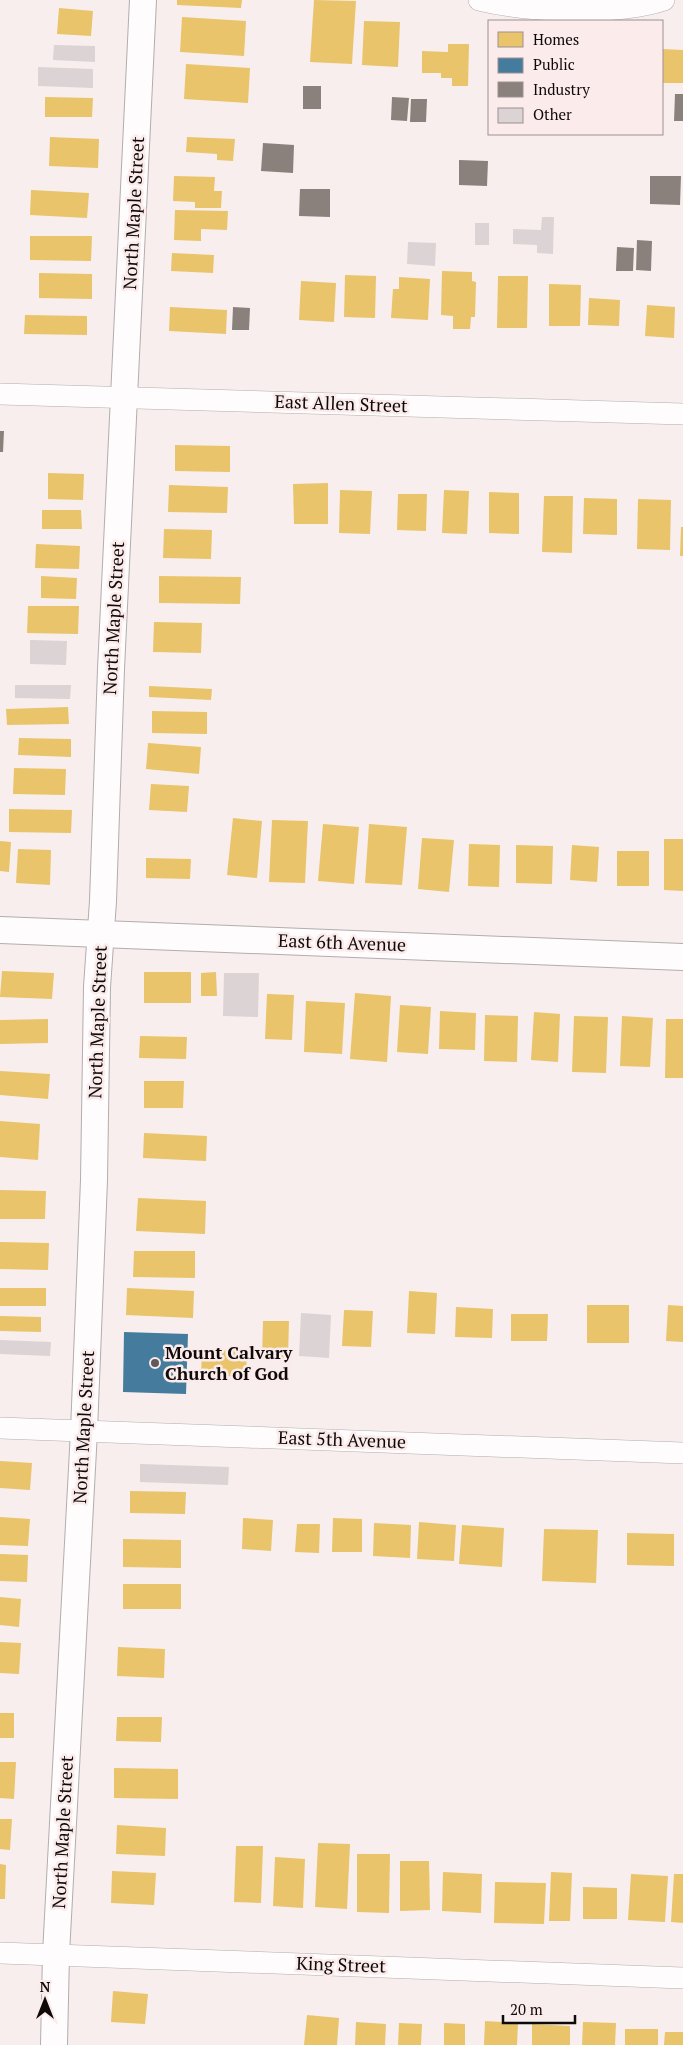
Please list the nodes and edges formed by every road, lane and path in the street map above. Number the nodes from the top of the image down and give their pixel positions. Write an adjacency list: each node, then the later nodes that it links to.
1 (143, 0): 5 (street, North Maple Street)
2 (479, 0): 3 (street)
3 (664, 0)
4 (0, 394): 5 (street, East Allen Street)
5 (125, 397): 6 (street, East Allen Street); 8 (street, North Maple Street)
6 (683, 414)
7 (0, 930): 8 (street, East 6th Avenue)
8 (101, 933): 9 (street, East 6th Avenue); 11 (street, North Maple Street)
9 (683, 956)
10 (0, 1428): 11 (street, East 5th Avenue)
11 (84, 1431): 12 (street, East 5th Avenue); 14 (street, North Maple Street)
12 (683, 1453)
13 (0, 1952): 14 (street, King Street)
14 (56, 1954): 15 (street, King Street); 16 (street, North Maple Street)
15 (683, 1978)
16 (54, 2045)

